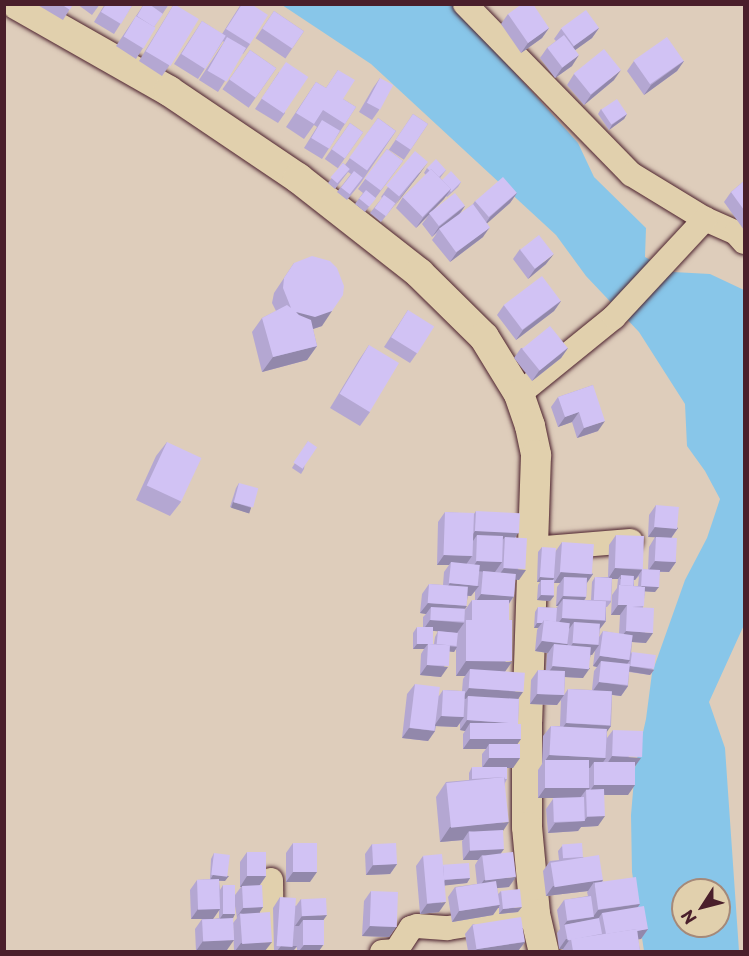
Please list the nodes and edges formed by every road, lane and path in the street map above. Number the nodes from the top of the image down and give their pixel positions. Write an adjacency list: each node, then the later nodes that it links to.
1 (16, 4): 5 (main road)
2 (465, 4): 3 (street)
3 (701, 223): 4 (street); 5 (street)
4 (744, 242)
5 (519, 394): 7 (main road)
6 (631, 541): 7 (street)
7 (533, 549): 9 (main road)
8 (271, 880): 10 (street)
9 (535, 914): 11 (street); 12 (main road)
10 (272, 951)
11 (382, 951)
12 (544, 951)

